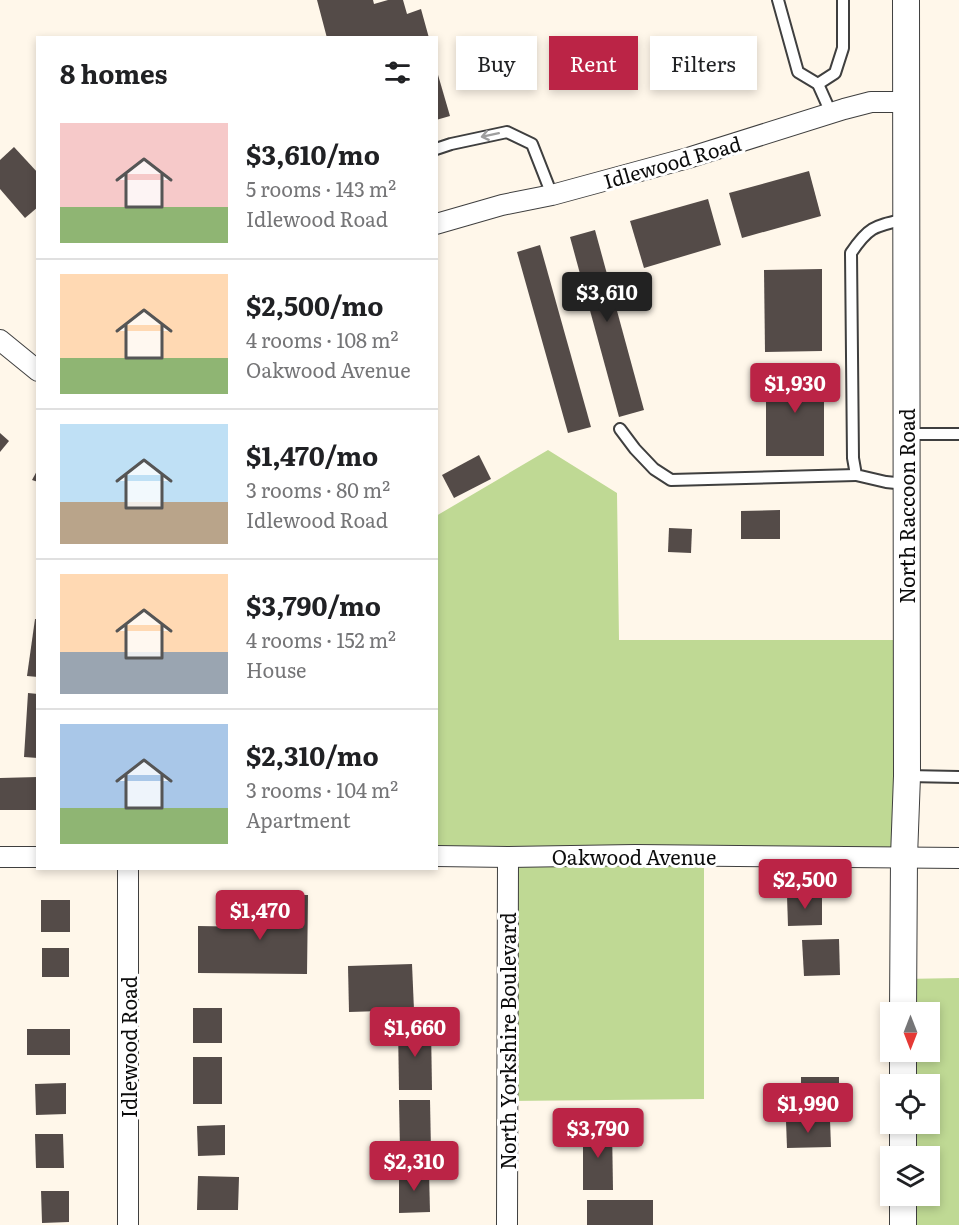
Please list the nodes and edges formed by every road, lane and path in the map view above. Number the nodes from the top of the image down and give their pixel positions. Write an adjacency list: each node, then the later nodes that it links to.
1 (778, 0): 4 (lane)
2 (843, 0): 4 (lane)
3 (906, 0): 5 (street, North Raccoon Road)
4 (818, 84): 6 (lane)
5 (907, 102): 6 (street, Idlewood Road); 9 (street, North Raccoon Road)
6 (831, 114): 8 (street, Idlewood Road)
7 (438, 148): 8 (lane, one-way to 7)
8 (552, 195): 10 (street, Idlewood Road)
9 (906, 219): 14 (street, North Raccoon Road); 16 (lane)
10 (438, 223)
11 (0, 340): 12 (street)
12 (36, 369)
13 (620, 429): 16 (lane)
14 (906, 434): 15 (lane); 17 (street, North Raccoon Road)
15 (959, 434)
16 (855, 475): 17 (lane)
17 (906, 484): 18 (street, North Raccoon Road)
18 (907, 776): 19 (lane); 24 (street, North Raccoon Road)
19 (959, 777)
20 (438, 856): 23 (street, Oakwood Avenue)
21 (0, 857): 22 (street)
22 (36, 857)
23 (508, 857): 24 (street, Oakwood Avenue); 30 (street, North Yorkshire Boulevard)
24 (904, 857): 25 (street, Oakwood Avenue); 27 (street, North Raccoon Road)
25 (959, 858)
26 (128, 870): 29 (street, Idlewood Road)
27 (903, 1002)
28 (903, 1206): 31 (street)
29 (128, 1225)
30 (507, 1225)
31 (903, 1225)

